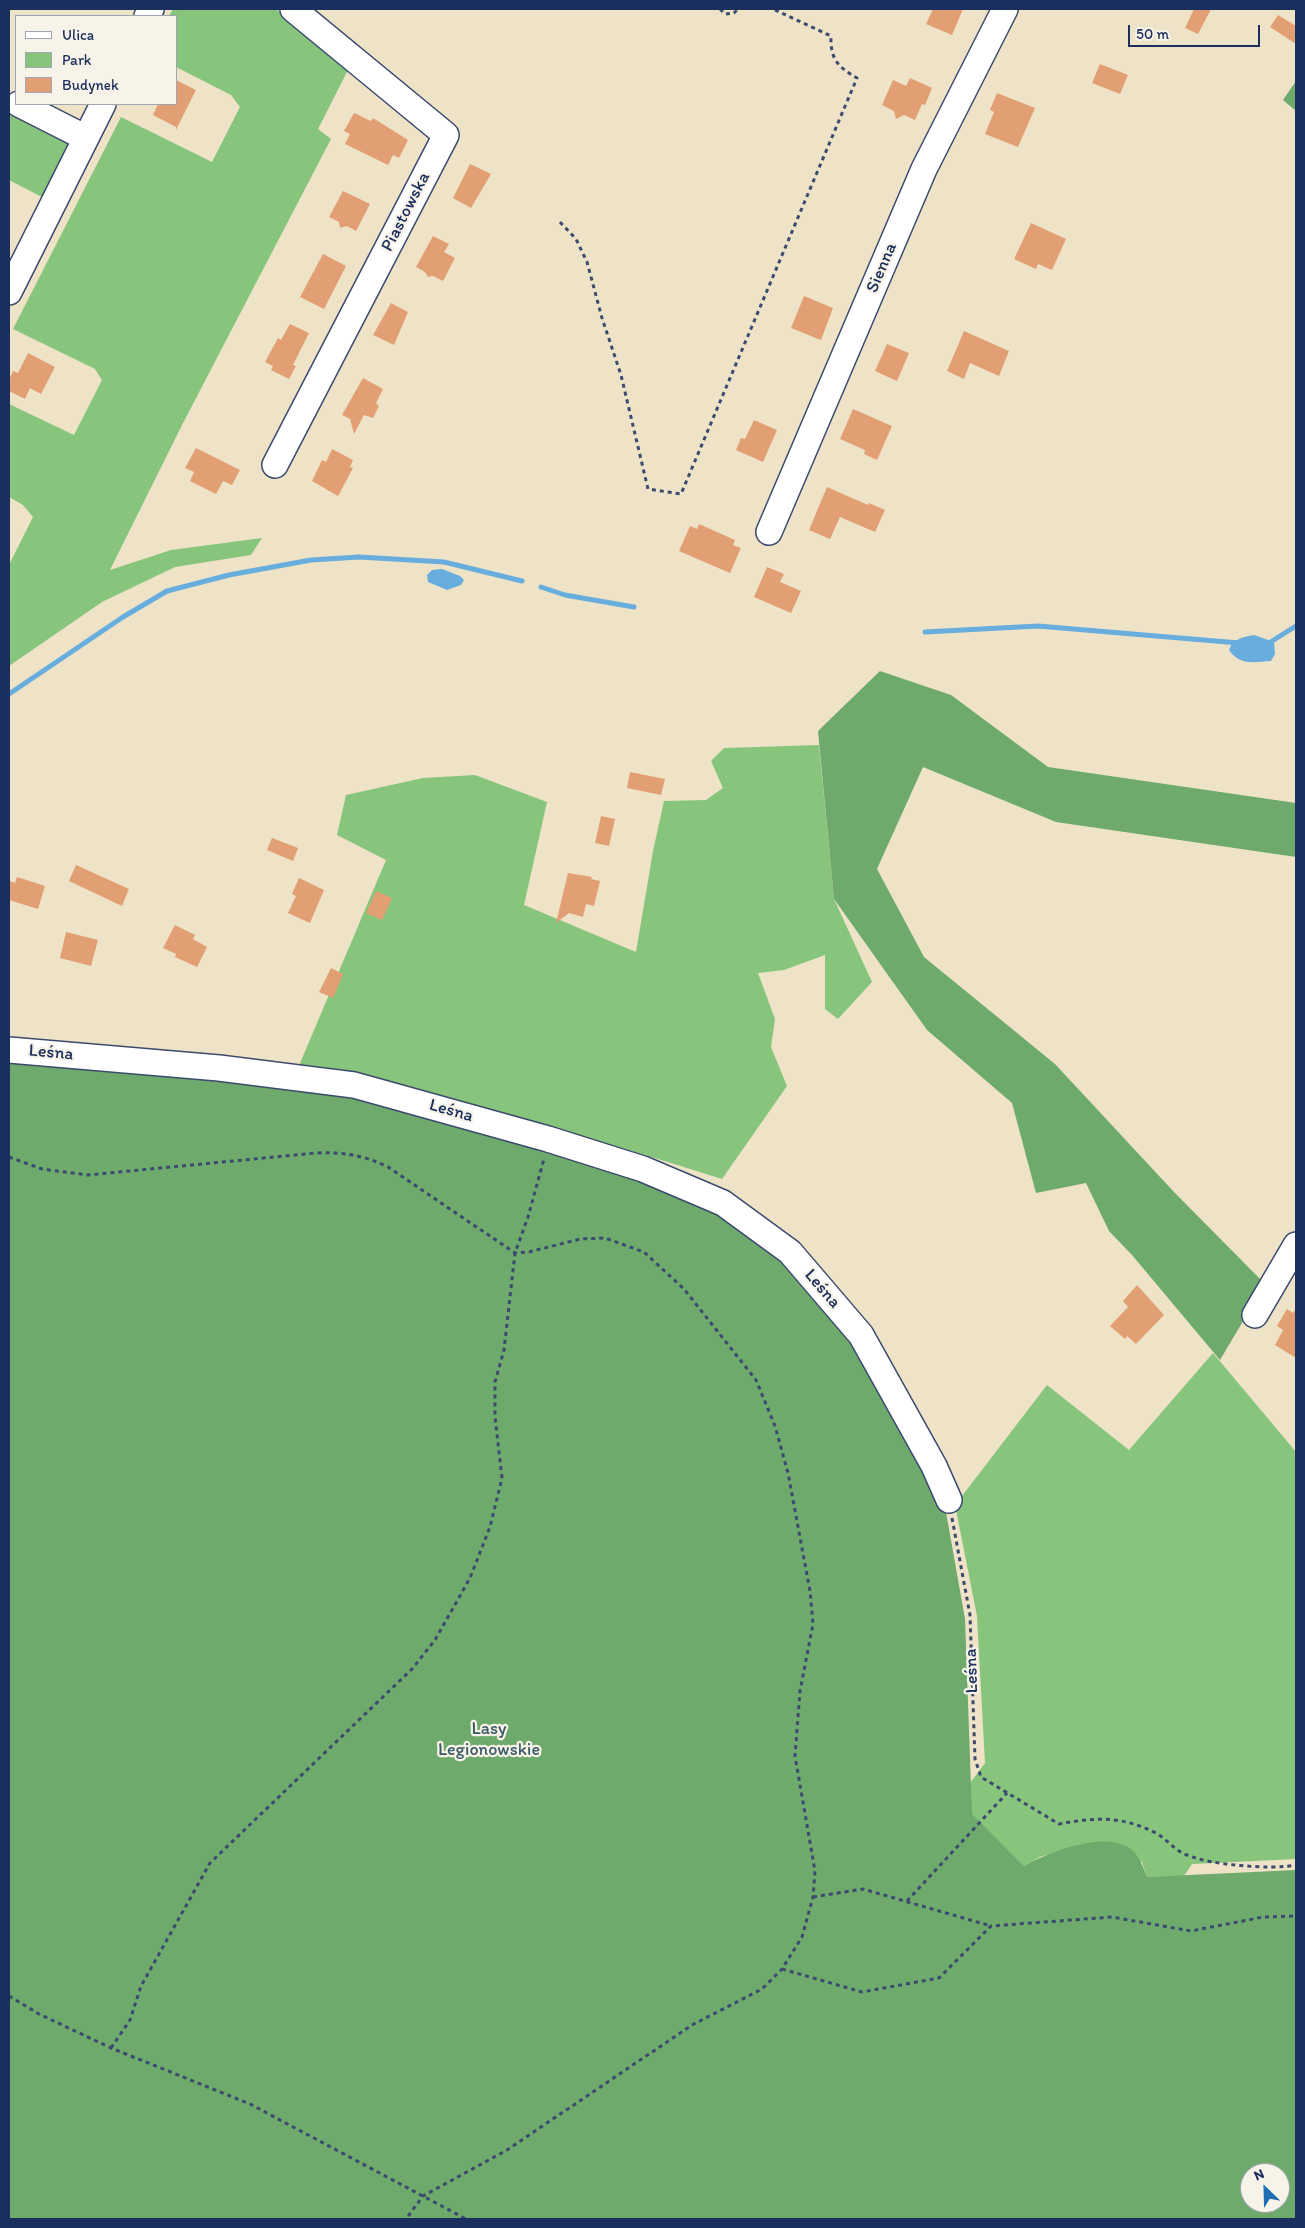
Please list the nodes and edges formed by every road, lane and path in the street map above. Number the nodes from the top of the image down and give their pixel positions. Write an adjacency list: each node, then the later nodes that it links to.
1 (293, 9): 11 (street, Piastowska)
2 (720, 9): 3 (path)
3 (738, 9)
4 (773, 9): 9 (path)
5 (1005, 9): 12 (street, Sienna)
6 (22, 105): 8 (street)
7 (102, 105): 8 (street)
8 (86, 138): 10 (street)
9 (560, 222)
10 (9, 292)
11 (275, 465)
12 (769, 532)
13 (9, 1050): 14 (street, Leśna)
14 (548, 1139): 17 (path); 20 (street, Leśna)
15 (9, 1157): 17 (path)
16 (1296, 1245): 18 (street)
17 (515, 1253): 23 (path); 29 (path)
18 (1288, 1280): 19 (street)
19 (1255, 1315)
20 (949, 1500): 21 (path, Leśna)
21 (1007, 1793): 22 (path, Leśna); 24 (path)
22 (1296, 1865)
23 (813, 1897): 24 (path); 27 (path)
24 (907, 1901): 26 (path)
25 (1296, 1916): 26 (path)
26 (991, 1926): 27 (path)
27 (782, 1969): 30 (path)
28 (9, 1996): 29 (path)
29 (111, 2048): 30 (path)
30 (423, 2196): 31 (path); 32 (path)
31 (406, 2219)
32 (466, 2219)

